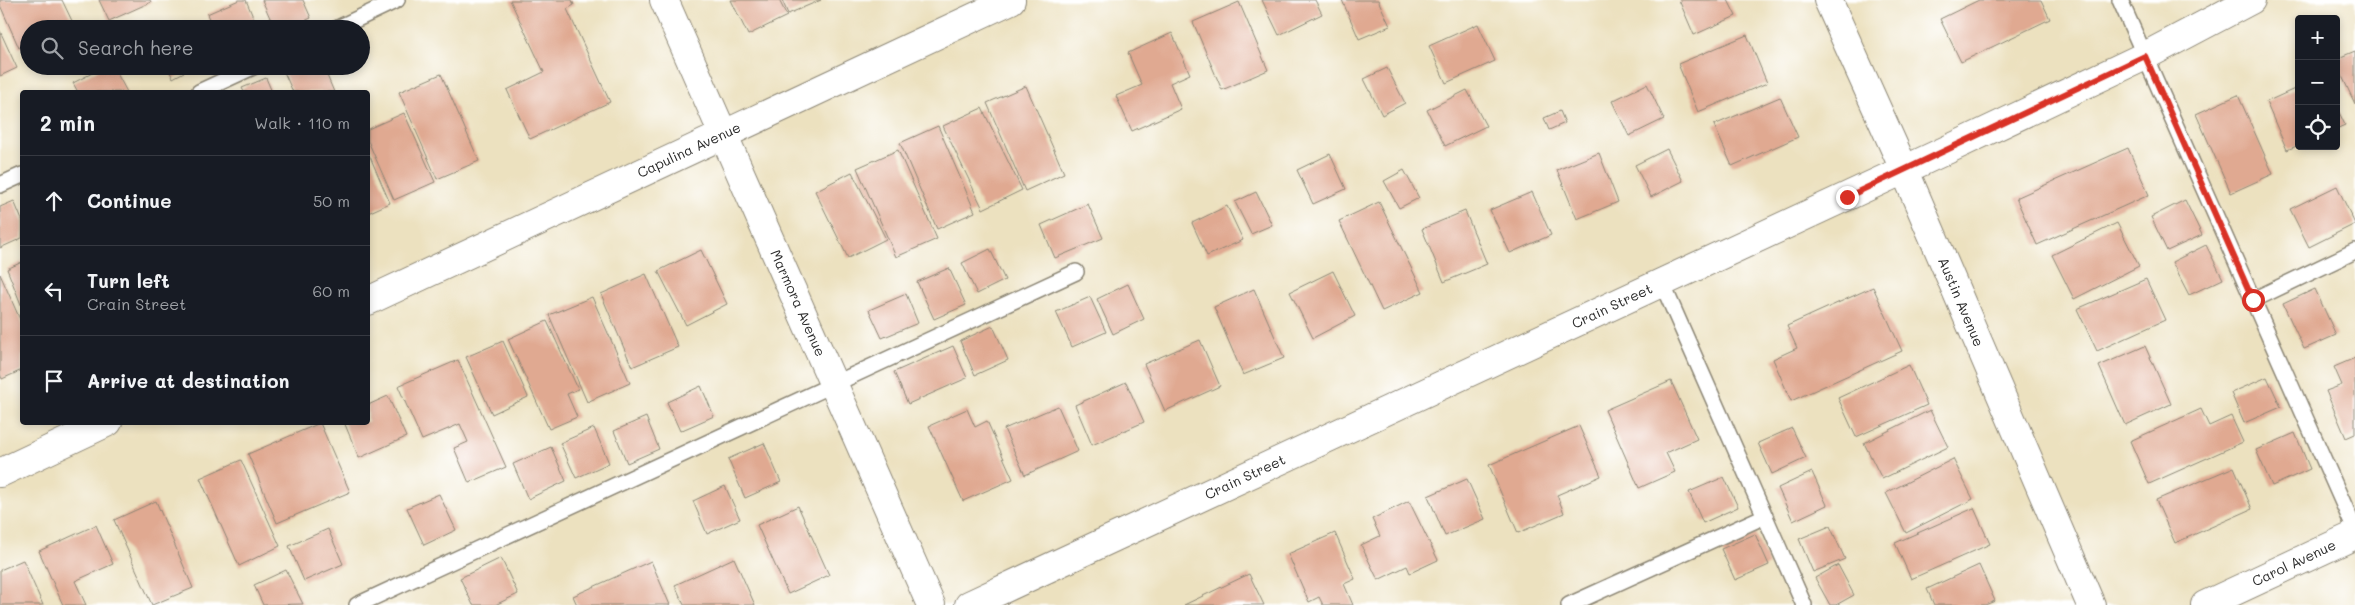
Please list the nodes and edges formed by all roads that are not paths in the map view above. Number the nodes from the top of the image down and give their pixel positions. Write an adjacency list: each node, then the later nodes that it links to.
1 (397, 0): 7 (lane)
2 (664, 0): 11 (street, Marmora Avenue)
3 (1011, 0): 11 (street, Capulina Avenue)
4 (1828, 0): 12 (street, Austin Avenue)
5 (2120, 0): 8 (lane)
6 (2251, 0): 8 (street, Crain Street)
7 (355, 20)
8 (2145, 56): 12 (street, Crain Street); 19 (lane)
9 (236, 75): 10 (lane)
10 (203, 90)
11 (724, 134): 18 (street, Capulina Avenue); 20 (street, Marmora Avenue)
12 (1904, 169): 17 (street, Crain Street); 31 (street, Austin Avenue)
13 (20, 176): 14 (lane)
14 (0, 185)
15 (2355, 251): 19 (lane)
16 (1076, 272): 20 (lane)
17 (1662, 283): 23 (lane); 28 (street, Crain Street)
18 (370, 300)
19 (2253, 300): 24 (lane)
20 (834, 384): 26 (lane); 27 (street, Marmora Avenue)
21 (102, 425): 22 (street)
22 (0, 473)
23 (1765, 516): 29 (lane); 30 (lane)
24 (2355, 530)
25 (2355, 534): 32 (street, Carol Avenue)
26 (357, 605)
27 (932, 605)
28 (969, 605)
29 (1569, 605)
30 (1804, 605)
31 (2092, 605)
32 (2205, 605)

